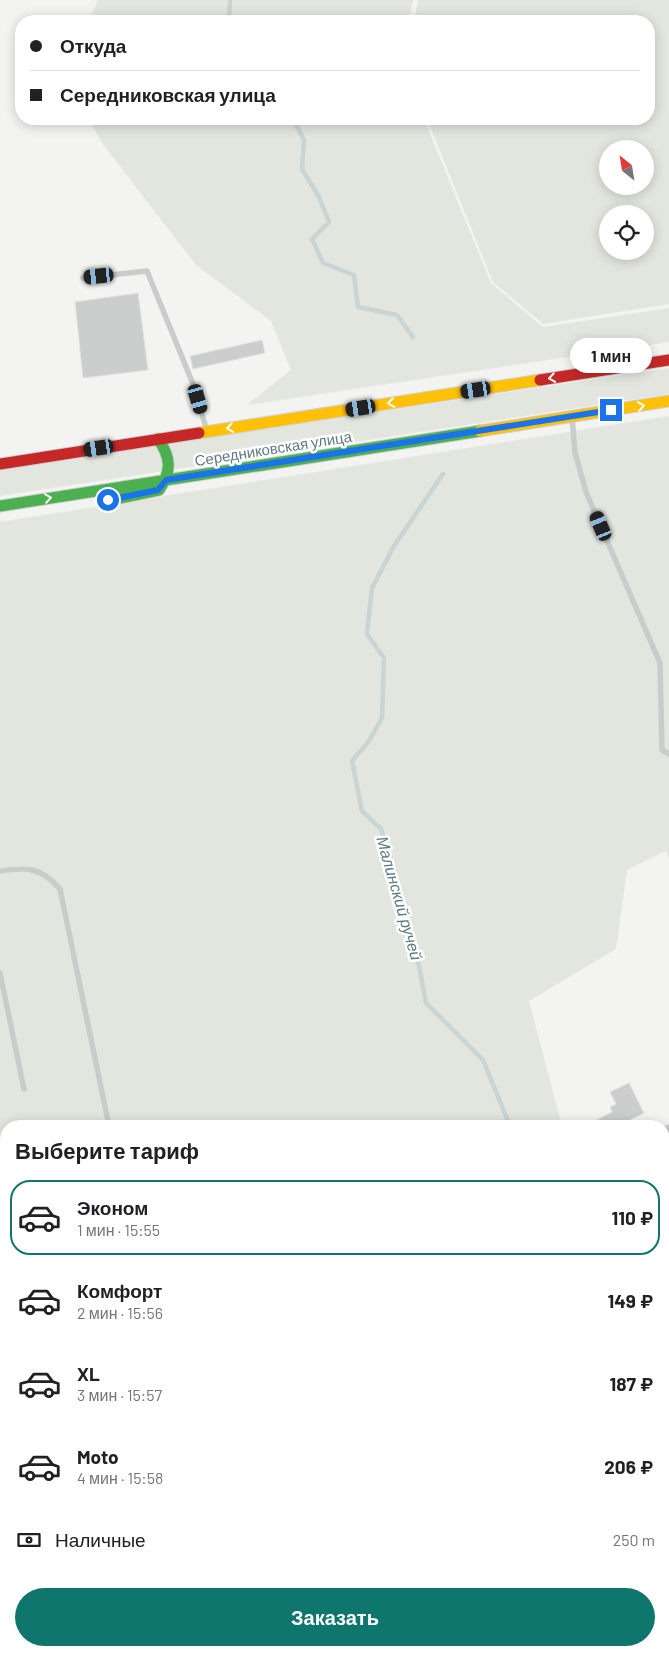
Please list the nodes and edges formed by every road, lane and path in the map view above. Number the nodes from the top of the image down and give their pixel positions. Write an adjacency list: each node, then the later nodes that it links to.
1 (83, 278): 5 (lane)
2 (669, 360): 5 (street, Середниковская улица, one-way to 5)
3 (669, 401): 4 (street, Середниковская улица, one-way to 3)
4 (572, 417): 8 (street, Середниковская улица); 11 (lane)
5 (207, 431): 6 (street, Середниковская улица)
6 (158, 439): 7 (street, Середниковская улица); 8 (street)
7 (0, 464)
8 (166, 480): 9 (street, Середниковская улица, one-way to 8); 10 (street)
9 (0, 506)
10 (0, 517)
11 (669, 754)
12 (0, 871): 15 (lane)
13 (0, 973): 14 (lane)
14 (24, 1089)
15 (108, 1120)

